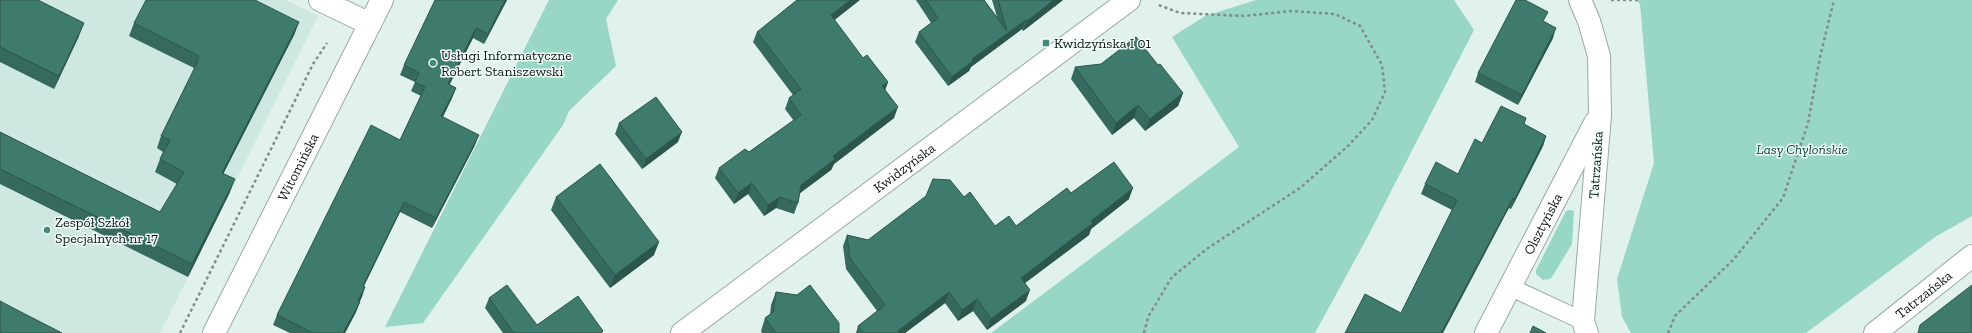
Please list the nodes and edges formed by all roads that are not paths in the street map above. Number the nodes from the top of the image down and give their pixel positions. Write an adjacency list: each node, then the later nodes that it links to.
1 (320, 0): 5 (street)
2 (382, 0): 5 (street, Witomińska)
3 (1580, 0): 6 (street, Tatrzańska)
4 (1128, 1): 11 (street, Kwidzyńska)
5 (370, 24): 10 (street, Witomińska)
6 (1600, 115): 8 (street, Olsztyńska); 9 (street, Tatrzańska)
7 (1972, 256): 13 (street, Tatrzańska)
8 (1510, 287): 9 (lane); 12 (street, Olsztyńska)
9 (1585, 327)
10 (214, 333)
11 (682, 333)
12 (1486, 333)
13 (1875, 333)

